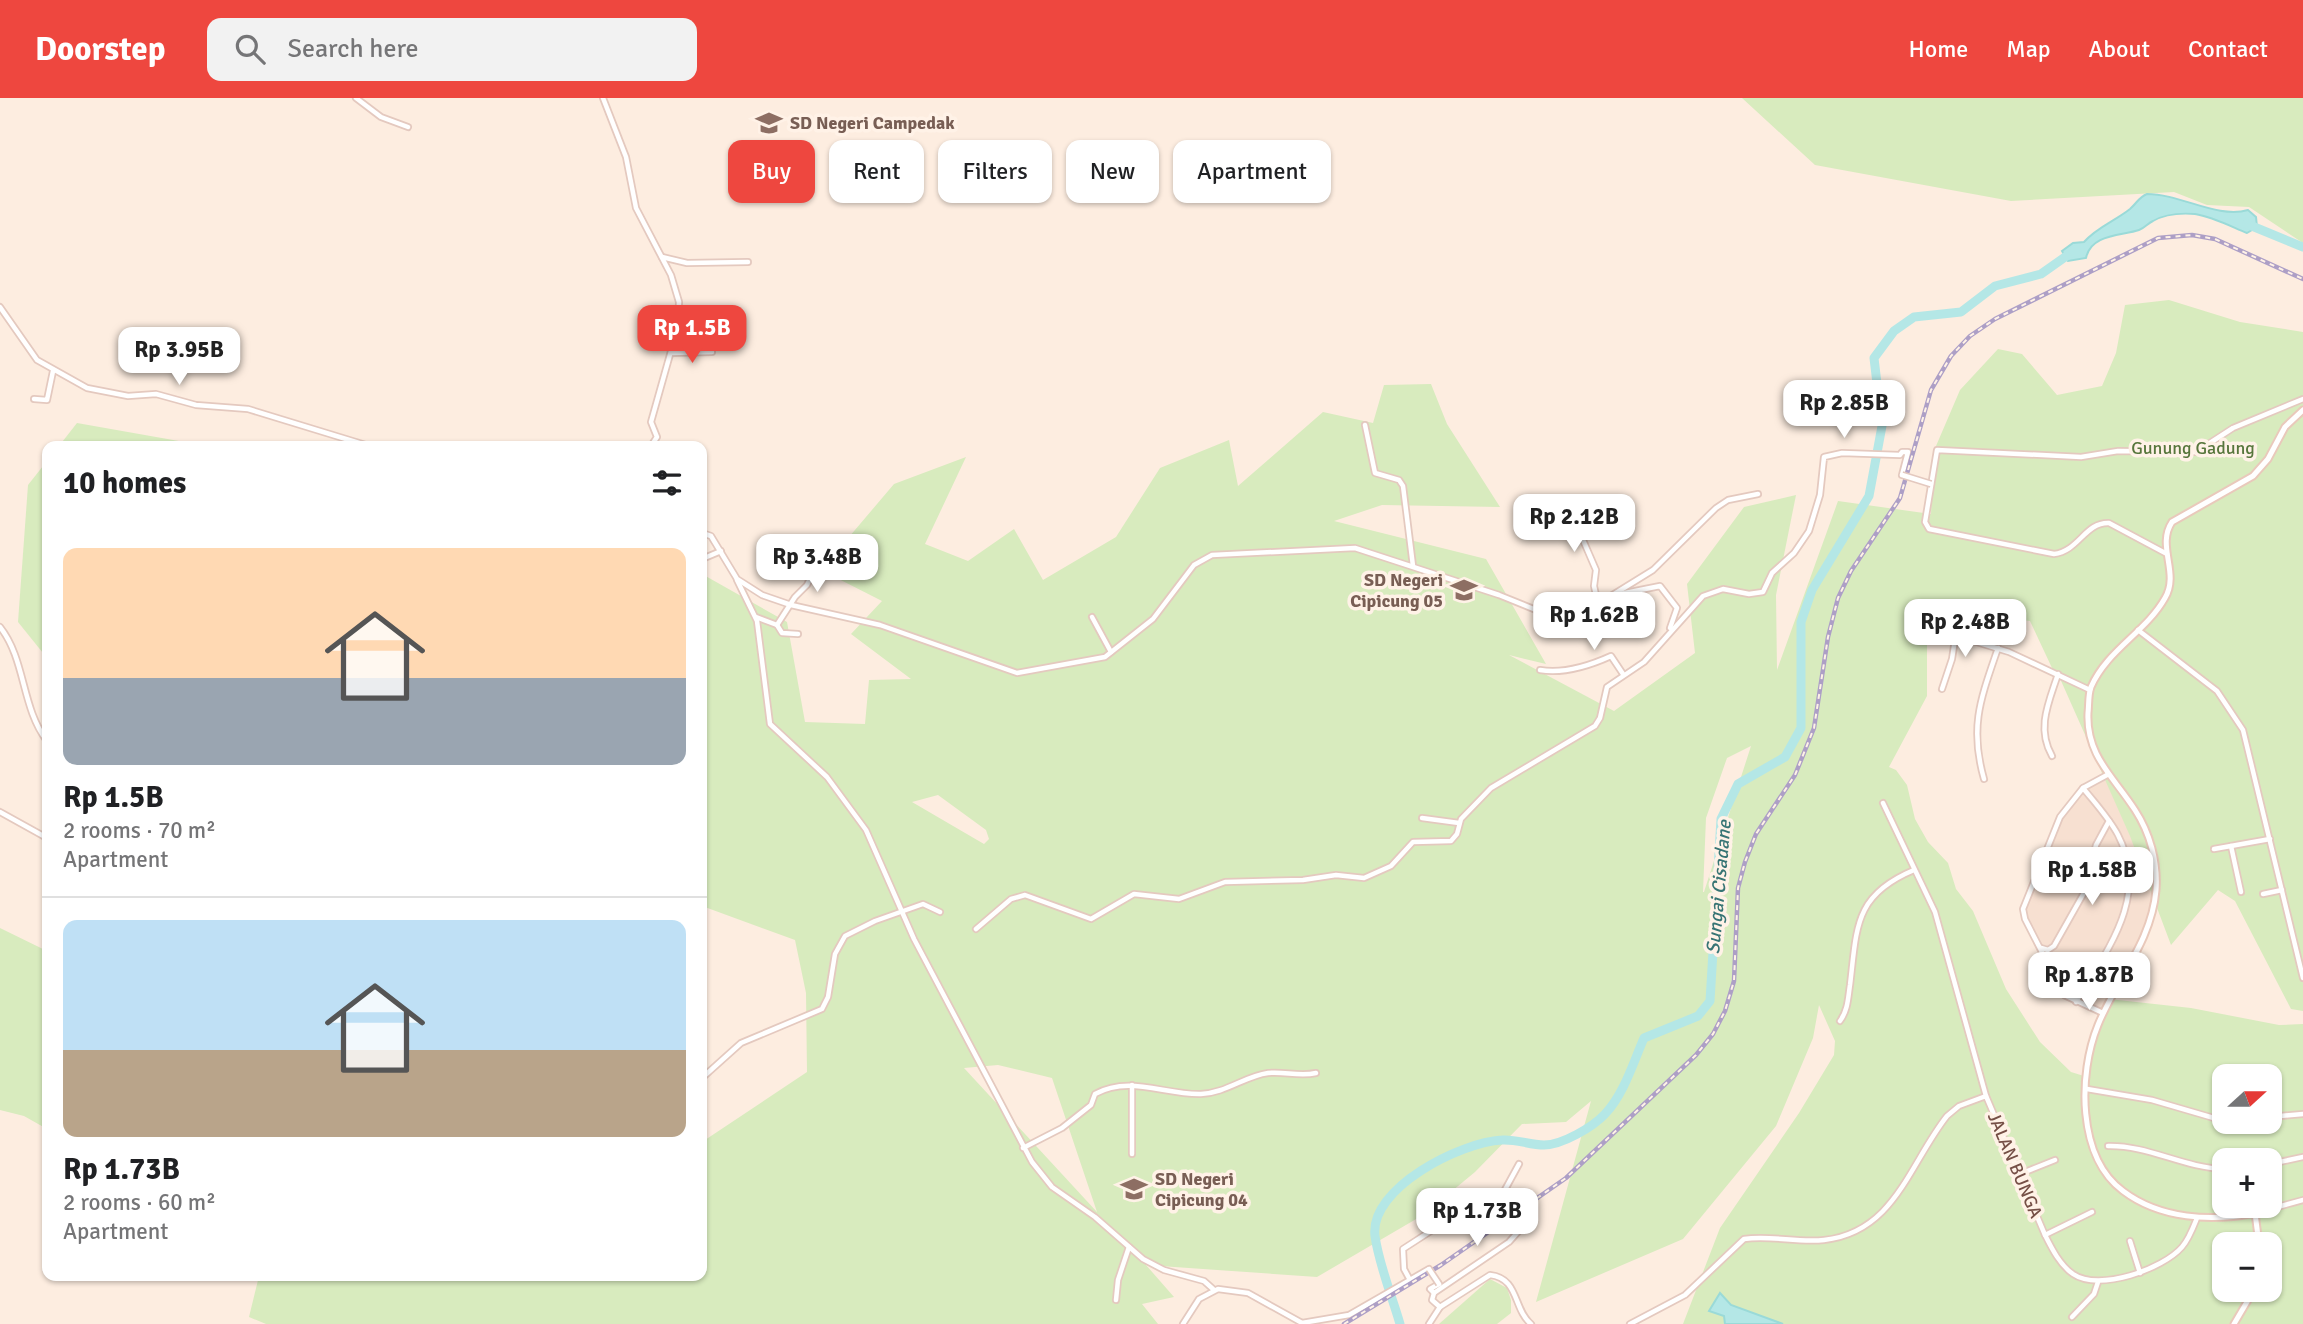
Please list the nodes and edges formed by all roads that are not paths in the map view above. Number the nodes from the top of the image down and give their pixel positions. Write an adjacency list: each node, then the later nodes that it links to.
1 (356, 98): 3 (street)
2 (603, 98): 4 (street)
3 (408, 127)
4 (661, 257): 5 (street); 8 (street)
5 (748, 262)
6 (0, 307): 9 (street)
7 (712, 352): 8 (street)
8 (671, 353): 15 (street)
9 (53, 371): 10 (street); 14 (street)
10 (34, 399)
11 (2303, 399): 16 (street)
12 (2303, 410): 21 (street)
13 (1365, 425): 24 (street)
14 (352, 441)
15 (654, 441)
16 (1931, 484): 21 (street); 35 (street, bridge)
17 (1758, 494): 26 (street)
18 (1592, 502): 27 (street)
19 (707, 534): 20 (street)
20 (721, 551): 22 (street); 25 (street)
21 (2167, 554): 34 (street)
22 (707, 557)
23 (816, 565): 28 (street)
24 (1413, 566): 27 (street); 39 (street)
25 (737, 579): 28 (street); 30 (street)
26 (1610, 597): 27 (street); 35 (street)
27 (1598, 604)
28 (791, 606): 32 (street); 39 (street)
29 (1092, 617): 39 (street)
30 (756, 618): 32 (street); 63 (street)
31 (1958, 620): 37 (street)
32 (777, 625): 36 (street)
33 (0, 627): 45 (street)
34 (2137, 630): 44 (street); 56 (street)
35 (1669, 633): 41 (street)
36 (798, 634)
37 (1957, 636): 38 (street); 43 (street)
38 (1998, 648): 42 (street); 48 (street)
39 (1111, 652)
40 (1540, 670): 41 (street)
41 (1623, 674): 54 (street)
42 (2058, 674): 44 (street); 46 (street)
43 (1942, 689)
44 (2090, 690): 47 (street)
45 (42, 733)
46 (2052, 756)
47 (2107, 775): 49 (street); 69 (street)
48 (1984, 779)
49 (2083, 788): 53 (street); 66 (street)
50 (1883, 803): 59 (street)
51 (0, 813): 55 (street)
52 (1422, 818): 54 (street)
53 (2109, 821): 66 (street); 68 (street)
54 (1460, 823): 65 (street)
55 (42, 835)
56 (2270, 839): 57 (street); 60 (street)
57 (2231, 846): 58 (street); 61 (street)
58 (2214, 849)
59 (1914, 870): 70 (street); 75 (street)
60 (2282, 890): 62 (street); 67 (street)
61 (2241, 892)
62 (2263, 894)
63 (902, 911): 64 (street); 72 (street); 80 (street)
64 (940, 912)
65 (976, 929)
66 (2040, 948): 68 (street)
67 (2303, 978)
68 (2076, 1002): 69 (street)
69 (2103, 1013): 74 (street)
70 (1840, 1021)
71 (1317, 1073): 73 (street)
72 (707, 1074)
73 (1132, 1085): 80 (street); 81 (street)
74 (2087, 1089): 78 (street); 92 (street)
75 (1986, 1096): 87 (street, JALAN BUNGA); 109 (street, JALAN BUNGA)
76 (2303, 1114): 77 (street)
77 (2282, 1117)
78 (2212, 1118)
79 (2108, 1146): 86 (street)
80 (1023, 1148): 96 (street)
81 (1132, 1154)
82 (2303, 1157): 84 (street)
83 (2055, 1160): 87 (street)
84 (2282, 1161)
85 (1519, 1164): 89 (street)
86 (2212, 1167)
87 (2020, 1174): 94 (street, JALAN BUNGA)
88 (2303, 1200): 90 (street)
89 (1486, 1203): 98 (street); 101 (street)
90 (2282, 1206)
91 (2092, 1212): 94 (street)
92 (2197, 1218): 93 (street); 97 (street)
93 (2212, 1218)
94 (2045, 1235): 99 (street, JALAN BUNGA)
95 (2130, 1241): 97 (street)
96 (1129, 1247): 100 (street); 102 (street)
97 (2140, 1273): 99 (street)
98 (1408, 1281): 100 (street); 101 (street, bridge)
99 (2098, 1282): 105 (street)
100 (1213, 1289): 106 (street)
101 (1434, 1293): 104 (street)
102 (1116, 1300)
103 (2247, 1302): 110 (street)
104 (1440, 1307): 107 (street); 108 (street)
105 (2072, 1317)
106 (1183, 1324)
107 (1429, 1324)
108 (1531, 1324)
109 (1630, 1324)
110 (2234, 1324)

